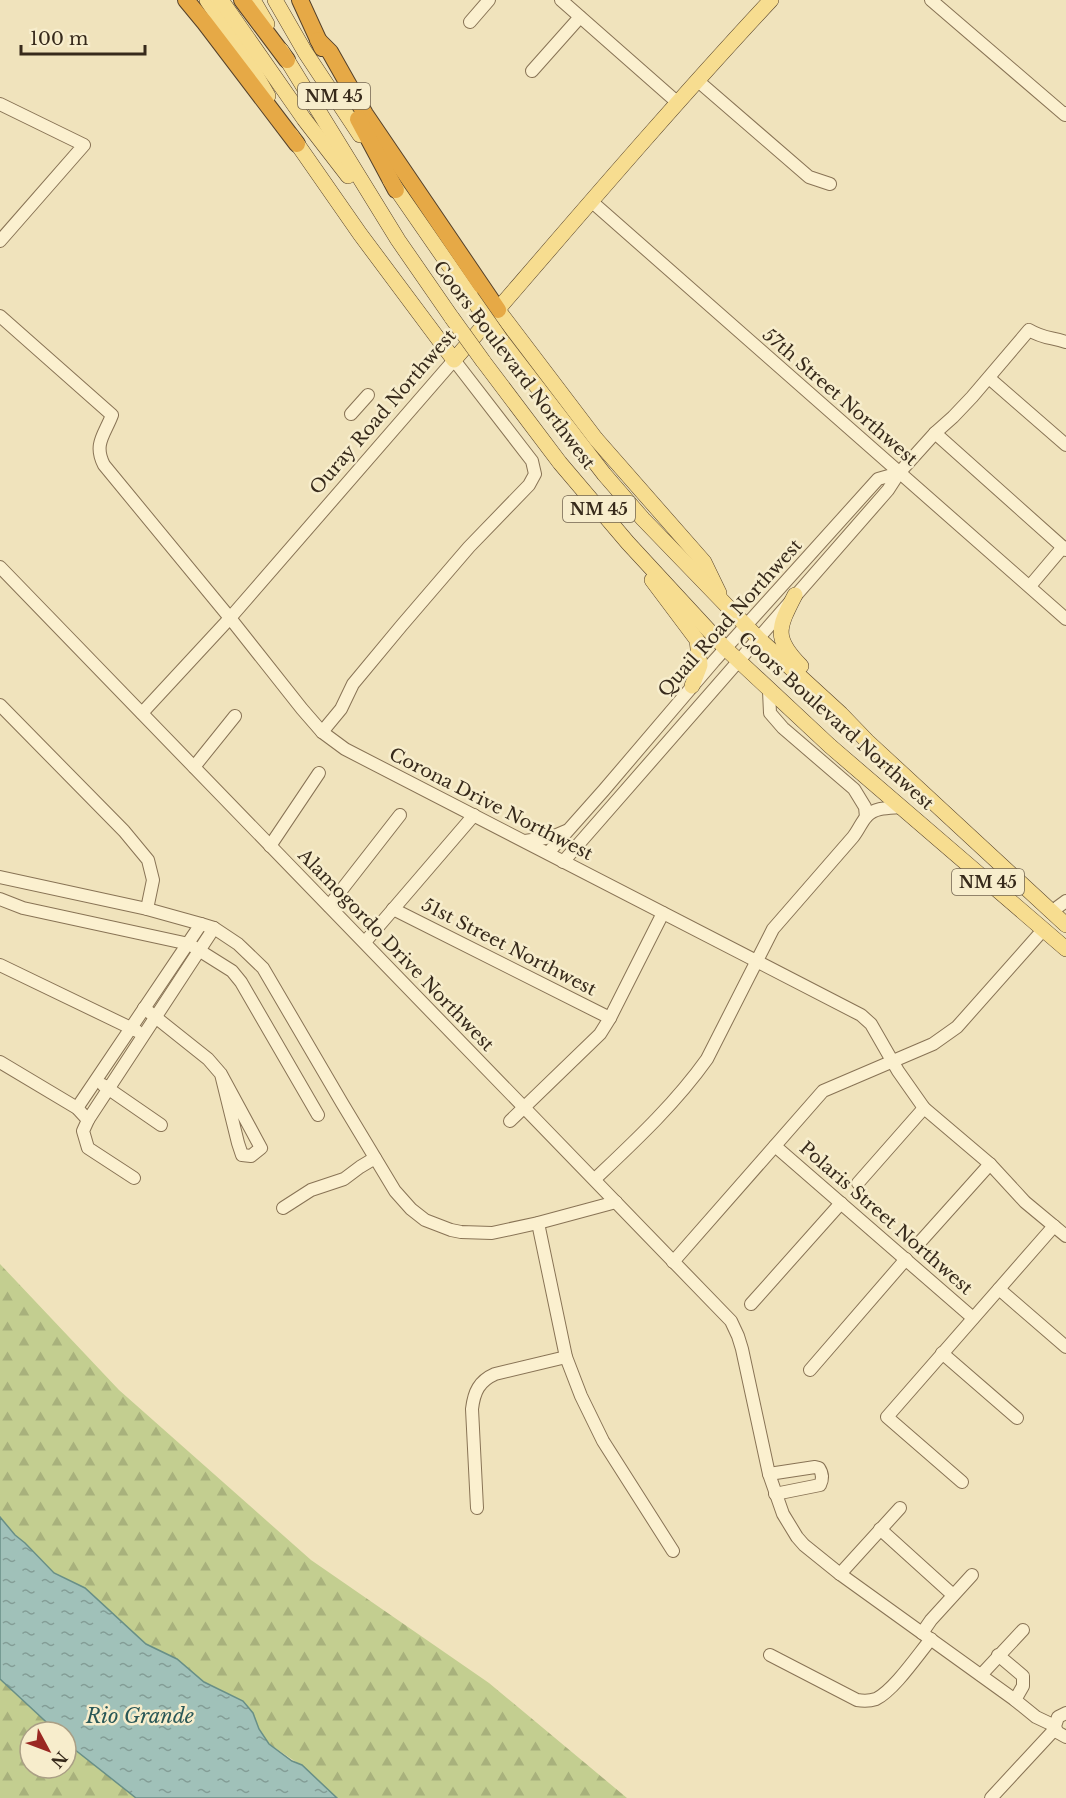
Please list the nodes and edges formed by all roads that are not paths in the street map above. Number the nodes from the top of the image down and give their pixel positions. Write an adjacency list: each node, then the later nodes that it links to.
1 (186, 0): 21 (highway)
2 (207, 0): 21 (main road)
3 (221, 0): 25 (main road)
4 (242, 0): 15 (highway)
5 (253, 0): 15 (main road, Coors Boulevard Northwest / NM 45)
6 (275, 0): 23 (main road, Coors Boulevard Northwest / NM 45)
7 (300, 0): 14 (highway)
8 (489, 0): 13 (street)
9 (561, 0): 12 (street)
10 (771, 0): 17 (main road, Ouray Road Northwest)
11 (932, 0): 20 (street)
12 (580, 17): 16 (street); 18 (street)
13 (470, 22)
14 (318, 40): 23 (highway); 27 (highway)
15 (287, 60): 25 (main road, Coors Boulevard Northwest / NM 45)
16 (532, 70)
17 (698, 81): 18 (main road, Ouray Road Northwest); 22 (street)
18 (678, 103): 24 (main road, Ouray Road Northwest)
19 (0, 104): 26 (street)
20 (1065, 114)
21 (297, 144): 30 (main road)
22 (830, 184)
23 (396, 190): 42 (main road, Coors Boulevard Northwest / NM 45, bridge)
24 (591, 201): 27 (main road, Ouray Road Northwest); 36 (street, 57th Street Northwest)
25 (398, 240): 37 (main road, Coors Boulevard Northwest / NM 45, bridge)
26 (0, 241)
27 (498, 310): 30 (main road, Ouray Road Northwest); 42 (main road)
28 (0, 316): 43 (street, Corona Drive Northwest)
29 (1066, 342): 31 (street, Quail Road Northwest)
30 (454, 360): 43 (street, Ouray Road Northwest); 55 (street)
31 (988, 378): 34 (street, Quail Road Northwest); 35 (street)
32 (368, 395): 33 (street)
33 (351, 414)
34 (934, 433): 36 (street, Quail Road Northwest); 38 (street)
35 (1066, 445)
36 (899, 473): 40 (street, 57th Street Northwest); 41 (street, Quail Road Northwest); 45 (street, Quail Road Northwest)
37 (628, 543): 47 (main road, Coors Boulevard Northwest / NM 45); 49 (main road)
38 (1065, 548): 40 (street)
39 (0, 567): 52 (street, Alamogordo Drive Northwest)
40 (1030, 586): 44 (street, 57th Street Northwest)
41 (795, 595): 46 (street, Quail Road Northwest); 53 (main road)
42 (724, 604): 45 (main road, Coors Boulevard Northwest / NM 45)
43 (230, 618): 52 (street, Ouray Road Northwest); 55 (street, Corona Drive Northwest)
44 (1066, 619)
45 (746, 626): 46 (main road, Coors Boulevard Northwest / NM 45); 47 (street, Quail Road Northwest)
46 (758, 638): 48 (street, Quail Road Northwest); 53 (main road, Coors Boulevard Northwest / NM 45)
47 (725, 648): 48 (main road, Coors Boulevard Northwest / NM 45); 49 (street, Quail Road Northwest)
48 (738, 661): 50 (main road, Coors Boulevard Northwest / NM 45); 59 (street, Quail Road Northwest)
49 (692, 686): 58 (street, Quail Road Northwest)
50 (769, 691): 60 (main road, Coors Boulevard Northwest / NM 45); 63 (street)
51 (0, 705): 74 (street)
52 (142, 713): 56 (street, Alamogordo Drive Northwest)
53 (841, 714): 76 (main road, Coors Boulevard Northwest / NM 45)
54 (235, 716): 56 (street)
55 (322, 732): 62 (street, Corona Drive Northwest)
56 (194, 767): 66 (street, Alamogordo Drive Northwest)
57 (319, 773): 66 (street)
58 (604, 790): 59 (street); 64 (street, Quail Road Northwest)
59 (616, 800): 68 (street, Quail Road Northwest)
60 (901, 807): 63 (street); 69 (main road, Coors Boulevard Northwest / NM 45)
61 (400, 815): 73 (street)
62 (474, 815): 65 (street, Corona Drive Northwest); 75 (street)
63 (866, 817): 86 (street)
64 (569, 829): 65 (street); 67 (street, Quail Road Northwest)
65 (524, 841): 67 (street, Corona Drive Northwest)
66 (270, 846): 73 (street, Alamogordo Drive Northwest)
67 (548, 853): 68 (street, Corona Drive Northwest)
68 (563, 862): 77 (street, Corona Drive Northwest)
69 (980, 876): 76 (main road); 81 (main road, Coors Boulevard Northwest / NM 45)
70 (0, 877): 74 (street)
71 (0, 899): 84 (street)
72 (1066, 901): 76 (street)
73 (329, 906): 83 (street, Alamogordo Drive Northwest)
74 (147, 909): 78 (street)
75 (393, 909): 83 (street); 90 (street, 51st Street Northwest)
76 (1051, 912): 79 (main road, Coors Boulevard Northwest / NM 45)
77 (663, 913): 86 (street, Corona Drive Northwest); 90 (street)
78 (201, 924): 80 (street); 84 (street)
79 (1066, 925)
80 (214, 928): 84 (street); 106 (street)
81 (1043, 930): 82 (main road); 85 (main road, Coors Boulevard Northwest / NM 45); 93 (street)
82 (1066, 934)
83 (365, 942): 98 (street, Alamogordo Drive Northwest)
84 (194, 947): 88 (street); 89 (street); 101 (street)
85 (1066, 949)
86 (757, 961): 93 (street, Corona Drive Northwest); 109 (street)
87 (0, 965): 91 (street)
88 (144, 1008): 89 (street); 91 (street)
89 (156, 1017): 92 (street); 95 (street)
90 (610, 1018): 98 (street)
91 (130, 1028): 92 (street); 96 (street)
92 (144, 1034): 97 (street)
93 (892, 1060): 100 (street, Corona Drive Northwest); 105 (street)
94 (0, 1062): 99 (street)
95 (221, 1074): 95 (street)
96 (96, 1080): 97 (street); 99 (street)
97 (108, 1089): 102 (street); 104 (street)
98 (524, 1107): 103 (street); 109 (street, Alamogordo Drive Northwest)
99 (77, 1108): 102 (street)
100 (924, 1108): 107 (street, Corona Drive Northwest); 110 (street)
101 (318, 1115)
102 (88, 1120): 108 (street)
103 (510, 1121)
104 (162, 1125)
105 (775, 1146): 112 (street, Polaris Street Northwest); 119 (street)
106 (375, 1158): 113 (street); 114 (street)
107 (990, 1164): 115 (street, Corona Drive Northwest); 117 (street)
108 (134, 1178)
109 (595, 1179): 111 (street, Alamogordo Drive Northwest)
110 (858, 1183)
111 (616, 1202): 114 (street); 119 (street, Alamogordo Drive Northwest)
112 (841, 1203): 118 (street, Polaris Street Northwest); 121 (street)
113 (283, 1208)
114 (538, 1223): 125 (street)
115 (1054, 1226): 116 (street, Corona Drive Northwest); 120 (street)
116 (1066, 1236)
117 (921, 1241)
118 (906, 1259): 122 (street, Polaris Street Northwest); 126 (street)
119 (673, 1262): 128 (street, Alamogordo Drive Northwest)
120 (999, 1289): 122 (street); 123 (street)
121 (751, 1304)
122 (973, 1318): 124 (street)
123 (1066, 1347)
124 (942, 1353): 127 (street); 129 (street)
125 (566, 1357): 131 (street); 134 (street)
126 (810, 1370)
127 (1017, 1418)
128 (769, 1474): 130 (street, Alamogordo Drive Northwest); 130 (street)
129 (962, 1482)
130 (775, 1494): 135 (street, Alamogordo Drive Northwest)
131 (477, 1508)
132 (900, 1508): 133 (street)
133 (880, 1529): 135 (street); 137 (street)
134 (674, 1551)
135 (840, 1574): 139 (street, Alamogordo Drive Northwest)
136 (972, 1575): 137 (street)
137 (953, 1595): 139 (street)
138 (1023, 1630): 141 (street)
139 (926, 1636): 140 (street); 142 (street, Alamogordo Drive Northwest)
140 (770, 1655)
141 (998, 1655): 142 (street); 143 (street)
142 (981, 1675): 143 (street, Alamogordo Drive Northwest)
143 (1016, 1700): 144 (street, Alamogordo Drive Northwest)
144 (1061, 1729): 145 (street)
145 (992, 1798)

